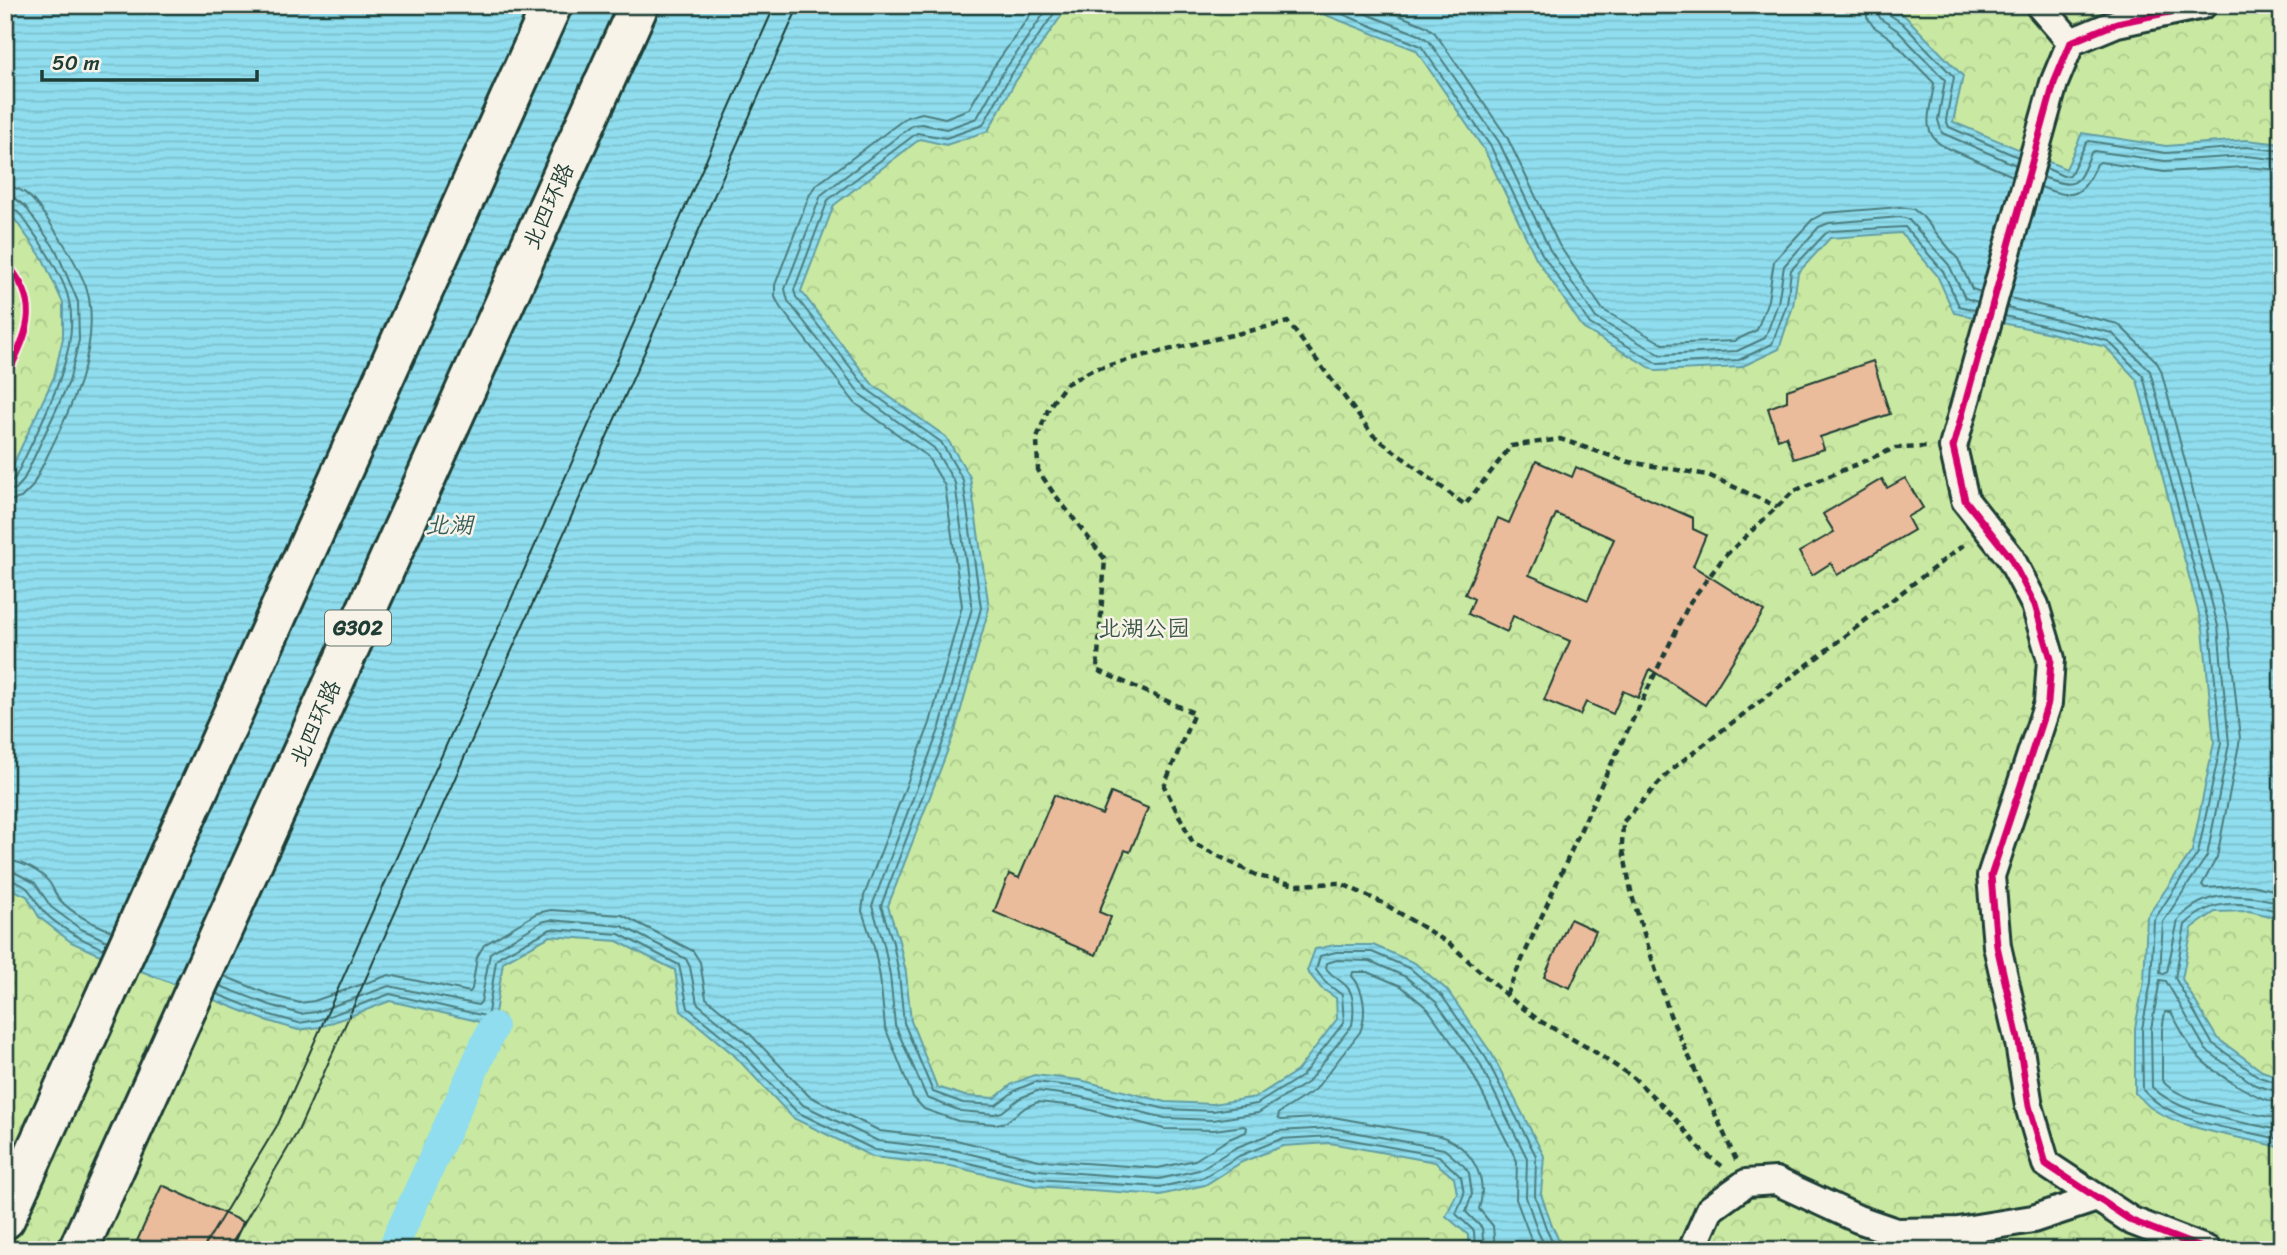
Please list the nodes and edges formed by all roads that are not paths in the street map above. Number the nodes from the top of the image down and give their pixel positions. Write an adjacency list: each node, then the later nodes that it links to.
1 (552, 5): 7 (highway)
2 (639, 5): 8 (highway, 北四环路 / G302)
3 (2039, 5): 5 (street)
4 (2203, 5): 5 (street)
5 (2071, 42): 6 (street)
6 (2097, 1198): 9 (street); 10 (street)
7 (5, 1219)
8 (78, 1250)
9 (1692, 1250)
10 (2207, 1250)

